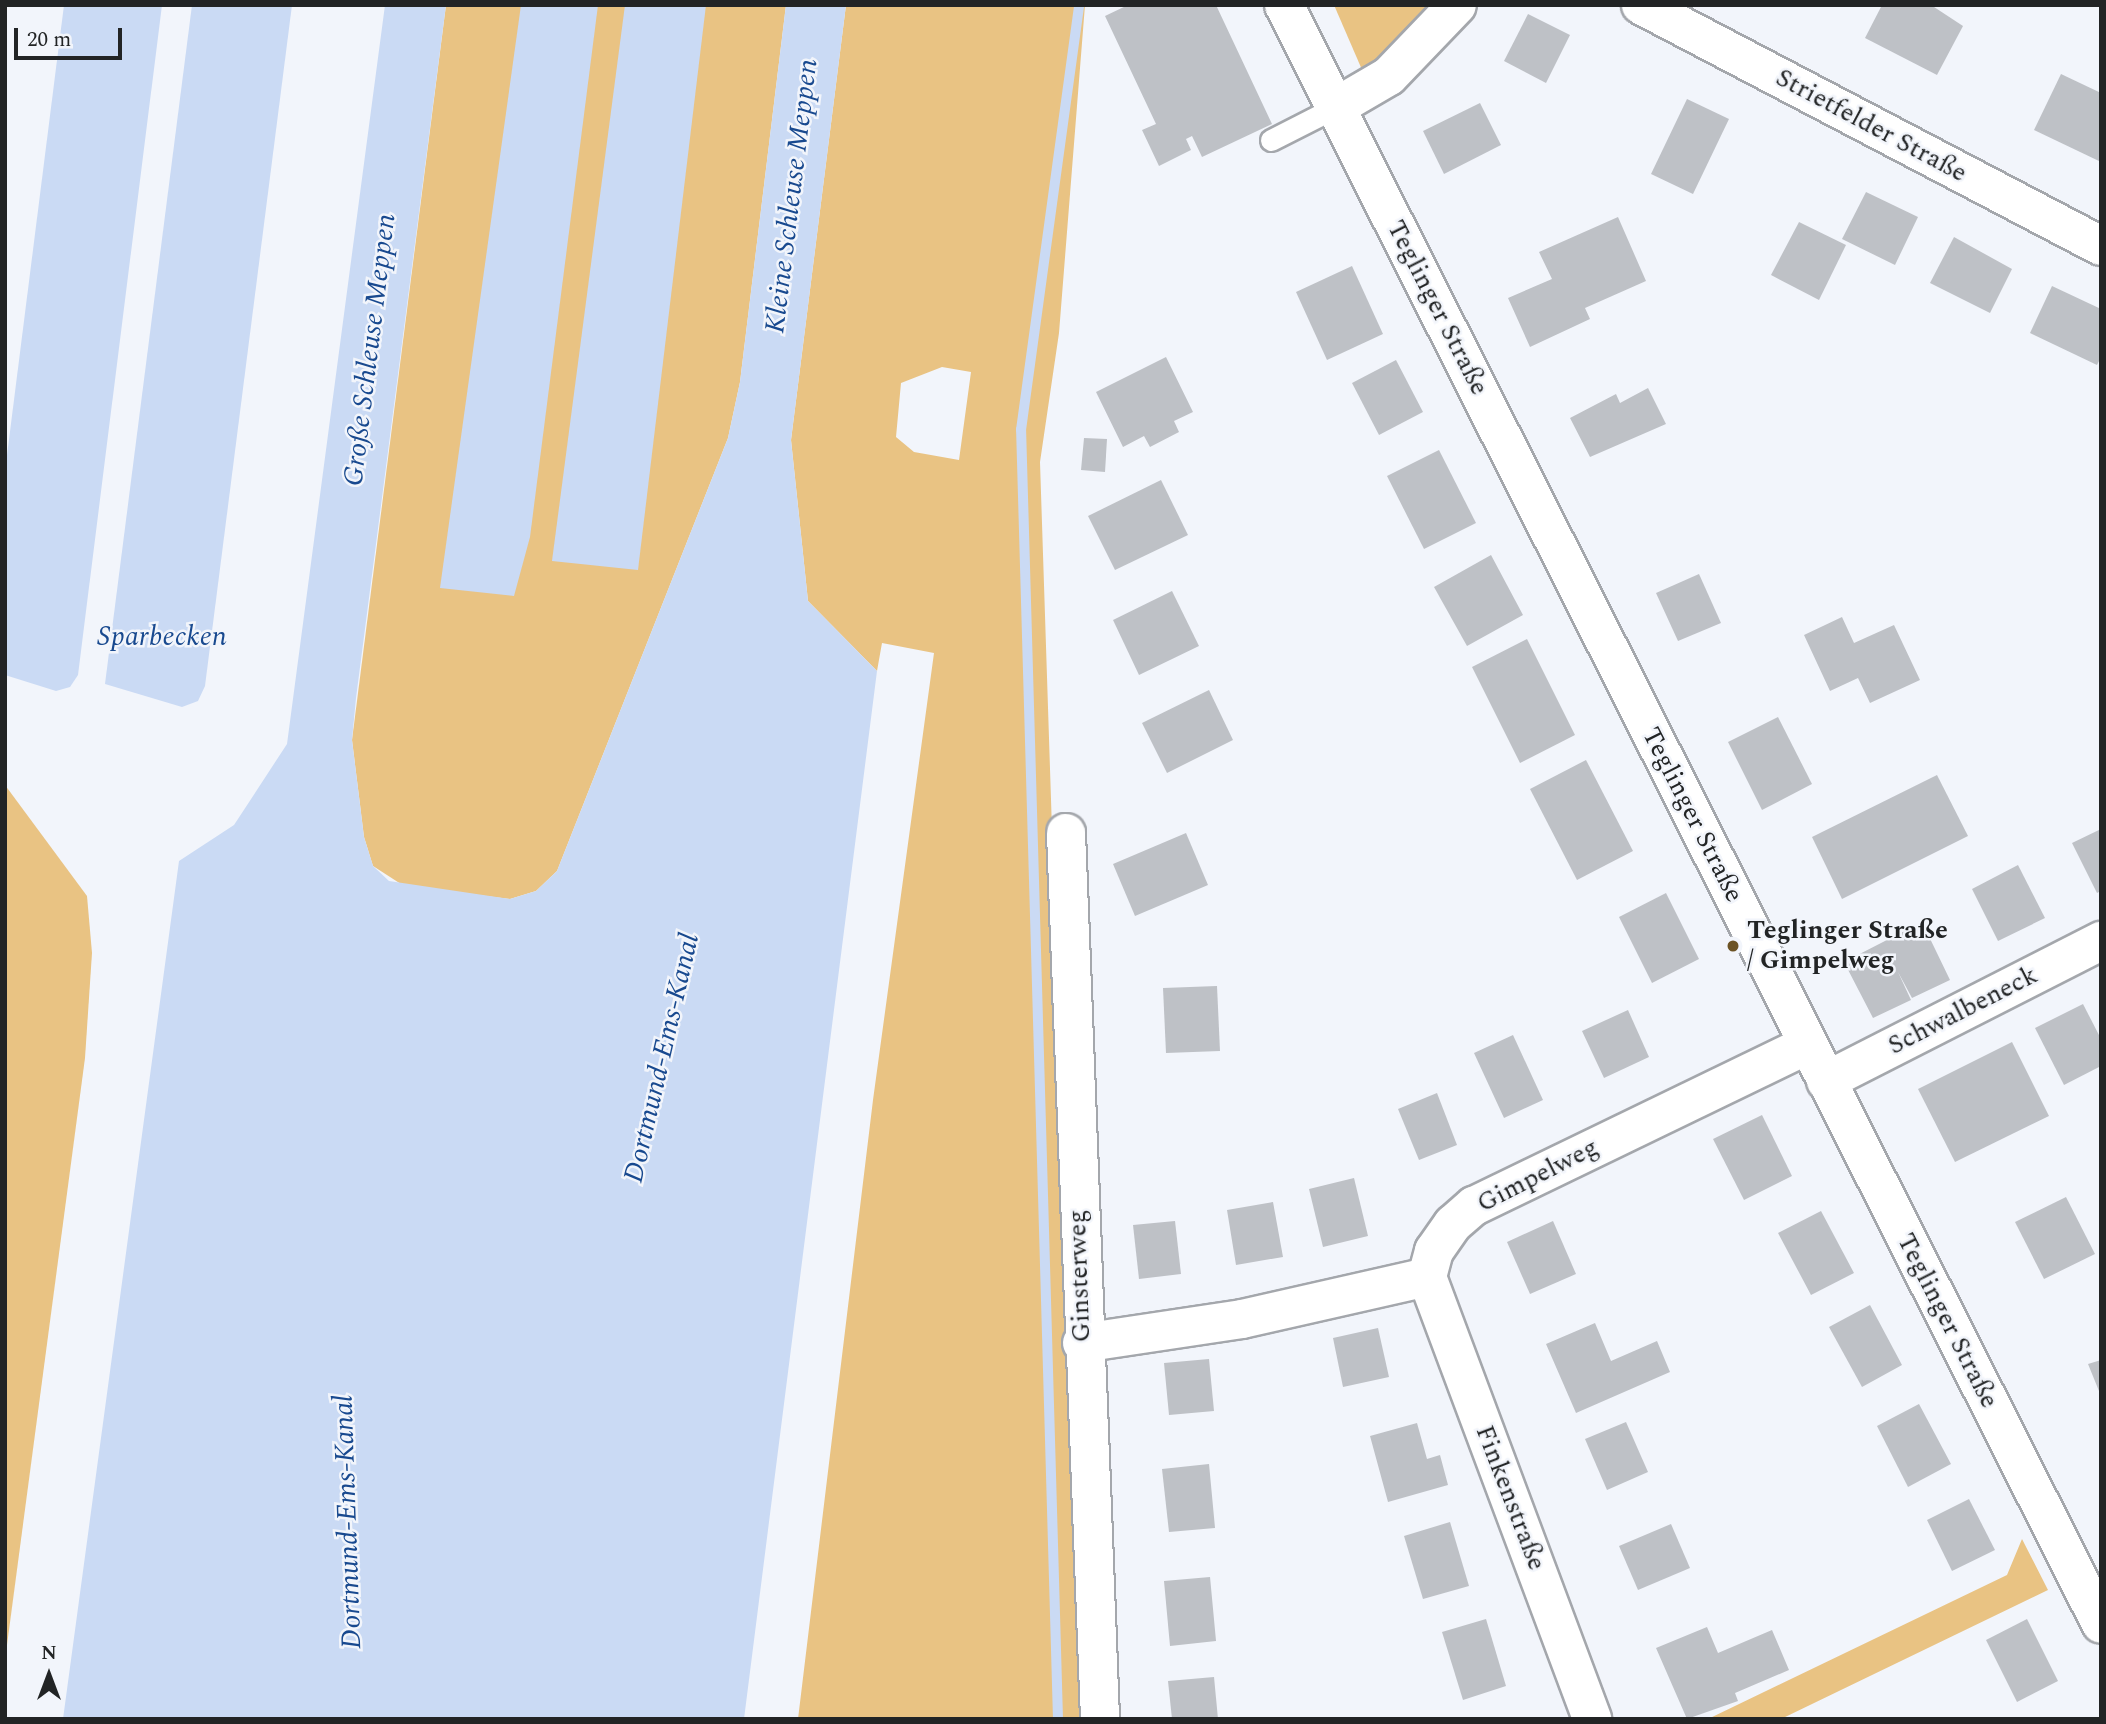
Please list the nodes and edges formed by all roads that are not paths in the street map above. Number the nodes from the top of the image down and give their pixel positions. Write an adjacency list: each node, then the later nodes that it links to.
1 (1284, 5): 4 (street, Teglinger Straße)
2 (1457, 5): 4 (street)
3 (1641, 5): 6 (street, Strietfelder Straße)
4 (1336, 107): 5 (lane); 9 (street, Teglinger Straße)
5 (1271, 140)
6 (2101, 247)
7 (1066, 833): 12 (street, Ginsterweg)
8 (2101, 940): 10 (street, Schwalbeneck)
9 (1807, 1045): 10 (street, Teglinger Straße); 11 (street, Gimpelweg)
10 (1826, 1081): 13 (street, Teglinger Straße)
11 (1427, 1278): 12 (street); 15 (street, Finkenstraße)
12 (1083, 1343): 14 (street, Ginsterweg)
13 (2101, 1624)
14 (1100, 1719)
15 (1592, 1719)

